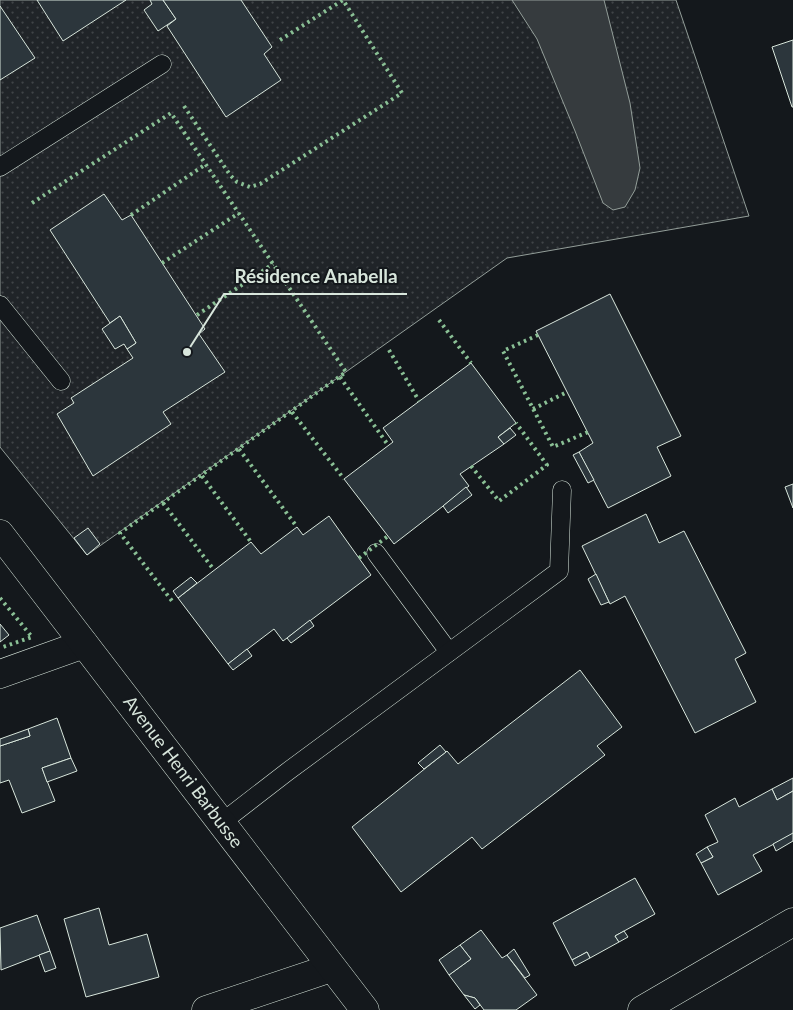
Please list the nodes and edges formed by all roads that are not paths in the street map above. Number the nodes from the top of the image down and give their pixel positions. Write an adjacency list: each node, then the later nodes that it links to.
1 (162, 64): 2 (lane)
2 (0, 167)
3 (0, 305): 4 (lane)
4 (61, 381)
5 (562, 490): 9 (lane)
6 (0, 534): 8 (street, Avenue Henri Barbusse)
7 (376, 553): 9 (lane)
8 (84, 644): 10 (street); 11 (street, Avenue Henri Barbusse)
9 (449, 652): 11 (lane)
10 (0, 674)
11 (221, 822): 13 (street, Avenue Henri Barbusse)
12 (793, 922): 16 (street)
13 (331, 968): 14 (street); 15 (street, Avenue Henri Barbusse)
14 (206, 1010)
15 (365, 1010)
16 (642, 1010)

